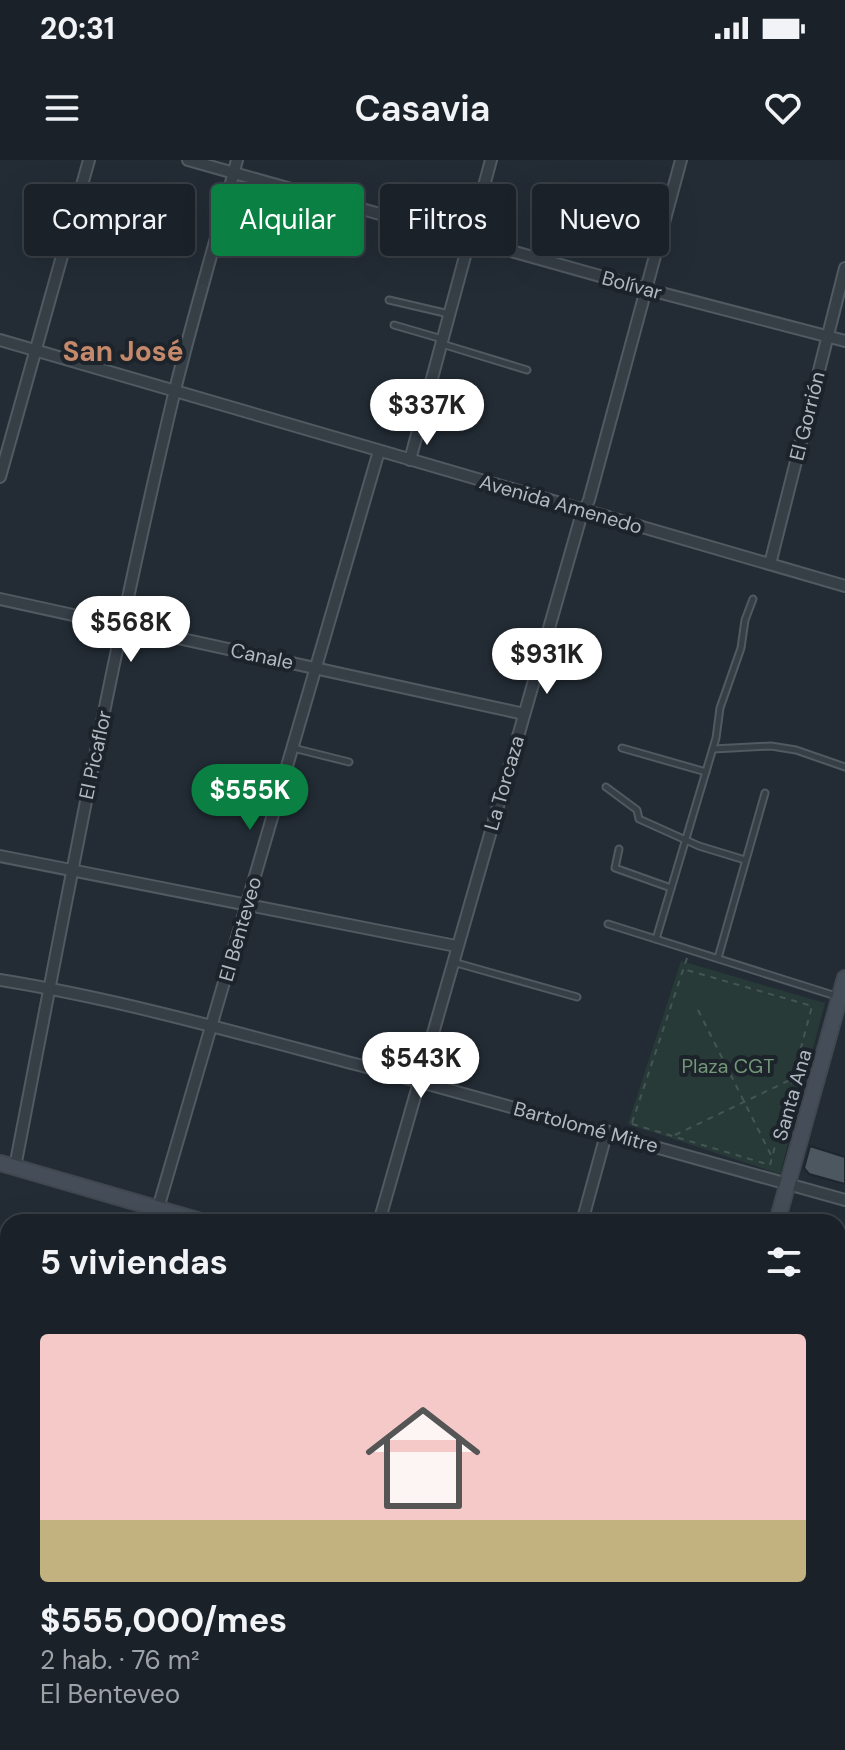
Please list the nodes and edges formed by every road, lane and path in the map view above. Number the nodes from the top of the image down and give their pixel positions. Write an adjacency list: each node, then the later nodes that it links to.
1 (89, 160): 20 (street)
2 (188, 160): 6 (street, Bolívar)
3 (237, 160): 6 (street, El Picaflor)
4 (491, 160): 7 (street)
5 (681, 160): 12 (street, La Torcaza)
6 (234, 173): 8 (street, Bolívar); 22 (street, El Picaflor)
7 (485, 184)
8 (380, 214)
9 (516, 253): 12 (street, Bolívar)
10 (465, 256): 14 (street)
11 (845, 268): 16 (street, El Gorrión)
12 (646, 289): 16 (street, Bolívar); 26 (street, La Torcaza)
13 (389, 300): 14 (lane)
14 (449, 314): 19 (street)
15 (394, 325): 19 (lane)
16 (827, 336): 18 (street, Bolívar); 27 (street, El Gorrión)
17 (0, 340): 20 (street, Avenida Amenedo)
18 (845, 341)
19 (442, 342): 21 (lane); 24 (street)
20 (36, 350): 22 (street, Avenida Amenedo); 25 (street)
21 (527, 370)
22 (174, 392): 23 (street, Avenida Amenedo); 31 (street, El Picaflor)
23 (379, 451): 24 (street, Avenida Amenedo); 32 (street, El Benteveo)
24 (410, 460): 26 (street, Avenida Amenedo)
25 (0, 477)
26 (584, 511): 27 (street, Avenida Amenedo); 33 (street, La Torcaza)
27 (770, 564): 28 (street, Avenida Amenedo)
28 (845, 586)
29 (0, 599): 31 (street, Canale)
30 (753, 599): 36 (lane)
31 (122, 626): 32 (street, Canale); 46 (street, El Picaflor)
32 (315, 667): 33 (street, Canale); 34 (street, El Benteveo)
33 (524, 714): 51 (street, La Torcaza)
34 (292, 747): 37 (lane); 48 (street, El Benteveo)
35 (622, 748): 39 (lane)
36 (713, 749): 38 (lane); 39 (lane)
37 (349, 762)
38 (845, 767)
39 (706, 772): 42 (lane)
40 (606, 787): 42 (lane)
41 (765, 793): 45 (lane)
42 (686, 840): 45 (lane); 47 (lane)
43 (619, 849): 47 (lane)
44 (0, 856): 46 (street)
45 (745, 860): 53 (lane)
46 (71, 869): 48 (street); 58 (street, El Picaflor)
47 (671, 888): 50 (lane)
48 (247, 904): 51 (street); 62 (street, El Benteveo)
49 (608, 924): 50 (lane)
50 (656, 939): 52 (lane)
51 (456, 946): 54 (street, La Torcaza)
52 (690, 949): 53 (lane); 55 (path)
53 (718, 958): 60 (lane)
54 (452, 961): 59 (lane); 64 (street, La Torcaza)
55 (683, 969): 63 (path); 67 (path)
56 (845, 978): 60 (street, Santa Ana)
57 (0, 980): 58 (street, Bartolomé Mitre)
58 (50, 988): 62 (street, Bartolomé Mitre); 70 (street, El Picaflor)
59 (577, 997)
60 (842, 998): 71 (street, Santa Ana)
61 (698, 1010): 65 (path)
62 (211, 1026): 64 (street, Bartolomé Mitre); 74 (street, El Benteveo)
63 (793, 1079): 65 (path); 68 (path)
64 (420, 1082): 66 (street, Bartolomé Mitre); 75 (street, La Torcaza)
65 (744, 1102): 67 (path); 68 (path)
66 (607, 1131): 71 (street, Bartolomé Mitre); 76 (street)
67 (673, 1136): 68 (path)
68 (772, 1158)
69 (0, 1163): 70 (street)
70 (15, 1167): 73 (street)
71 (788, 1184): 72 (street, Bartolomé Mitre); 77 (street, Santa Ana)
72 (845, 1200)
73 (153, 1214)
74 (156, 1214)
75 (381, 1214)
76 (584, 1214)
77 (779, 1214)

